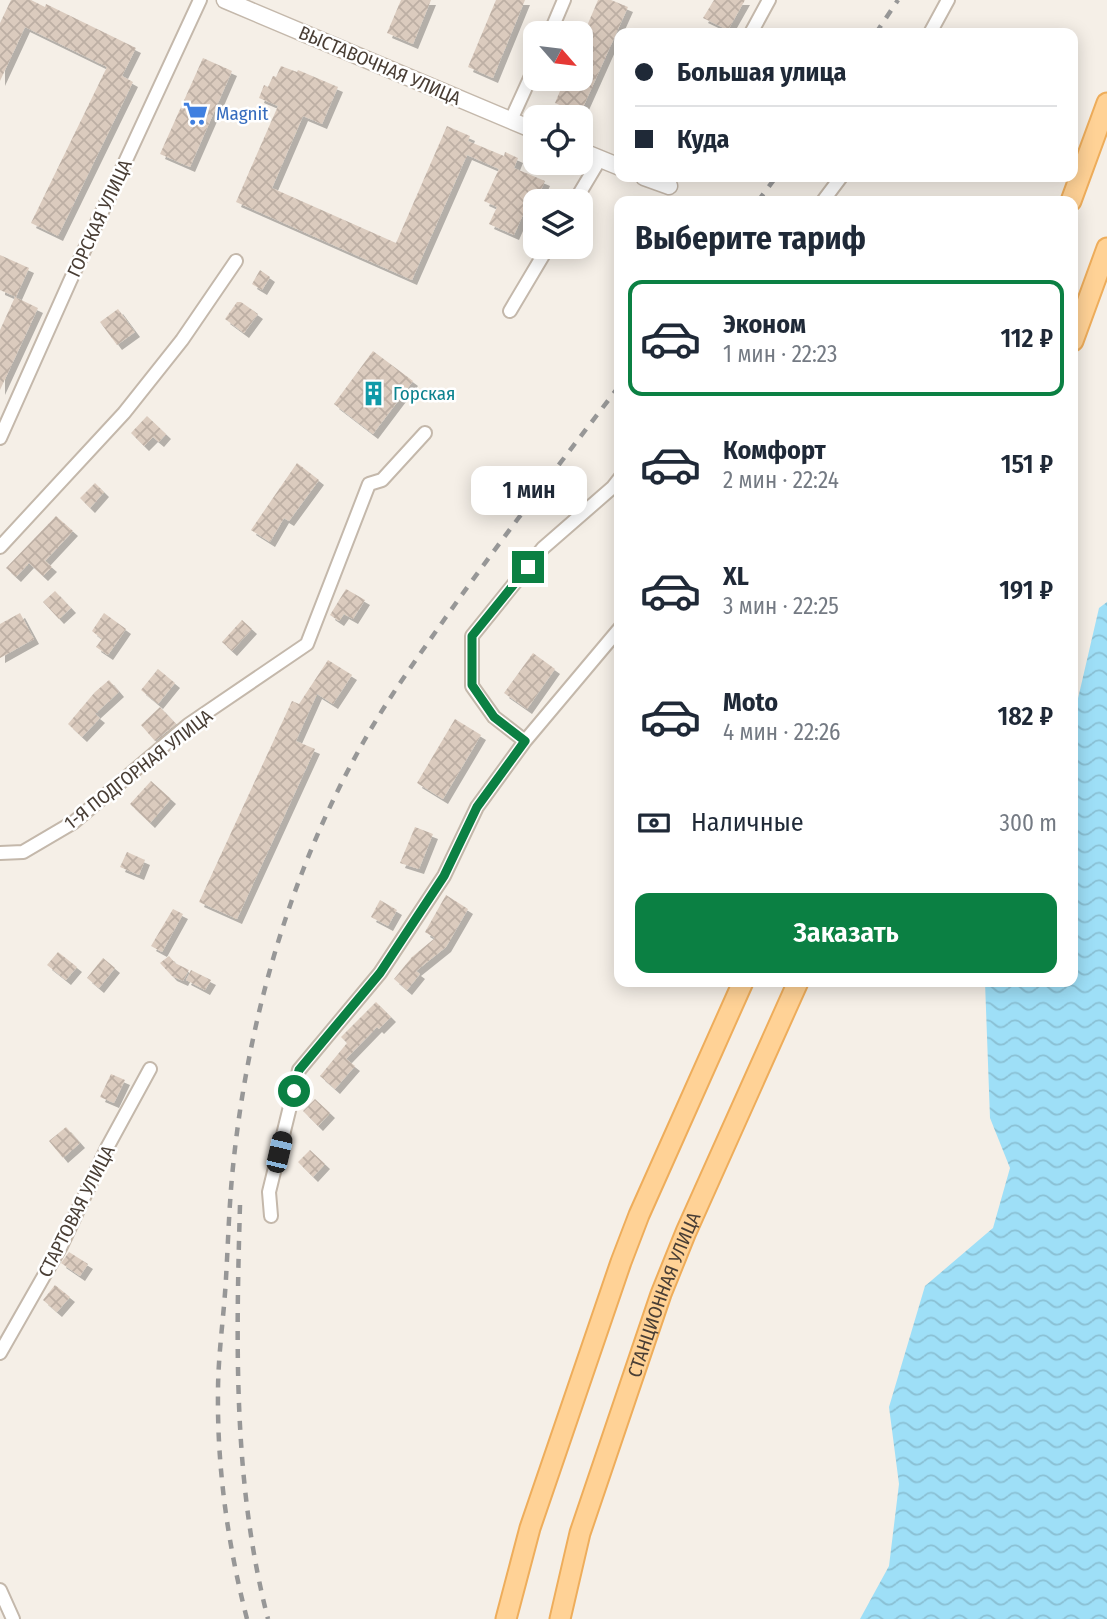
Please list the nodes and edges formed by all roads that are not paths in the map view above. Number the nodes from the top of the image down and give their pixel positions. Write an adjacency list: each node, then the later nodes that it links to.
1 (200, 0): 25 (street, ГОРСКАЯ УЛИЦА)
2 (225, 0): 6 (street, ВЫСТАВОЧНАЯ УЛИЦА)
3 (564, 0): 7 (street)
4 (769, 0): 8 (street)
5 (948, 0): 9 (street)
6 (251, 5): 12 (street, ВЫСТАВОЧНАЯ УЛИЦА)
7 (555, 21)
8 (754, 28)
9 (933, 28)
10 (524, 91): 12 (street)
11 (1107, 103): 17 (main road)
12 (511, 120): 13 (street, ВЫСТАВОЧНАЯ УЛИЦА)
13 (523, 125)
14 (593, 156): 15 (street)
15 (600, 159): 16 (street); 18 (street)
16 (614, 165)
17 (1078, 182)
18 (582, 189)
19 (1107, 248): 23 (main road)
20 (541, 259): 22 (street)
21 (236, 261): 27 (street)
22 (510, 311)
23 (1078, 327)
24 (425, 433): 30 (street, 1-Я ПОДГОРНАЯ УЛИЦА)
25 (0, 438)
26 (614, 486): 29 (street)
27 (0, 547)
28 (614, 635): 29 (street)
29 (525, 741): 34 (street)
30 (0, 853)
31 (741, 987): 38 (main road)
32 (796, 987): 39 (main road, СТАНЦИОННАЯ УЛИЦА)
33 (150, 1069): 35 (street, СТАРТОВАЯ УЛИЦА)
34 (271, 1216)
35 (0, 1353)
36 (0, 1590): 37 (street)
37 (13, 1619)
38 (506, 1619)
39 (560, 1619)

